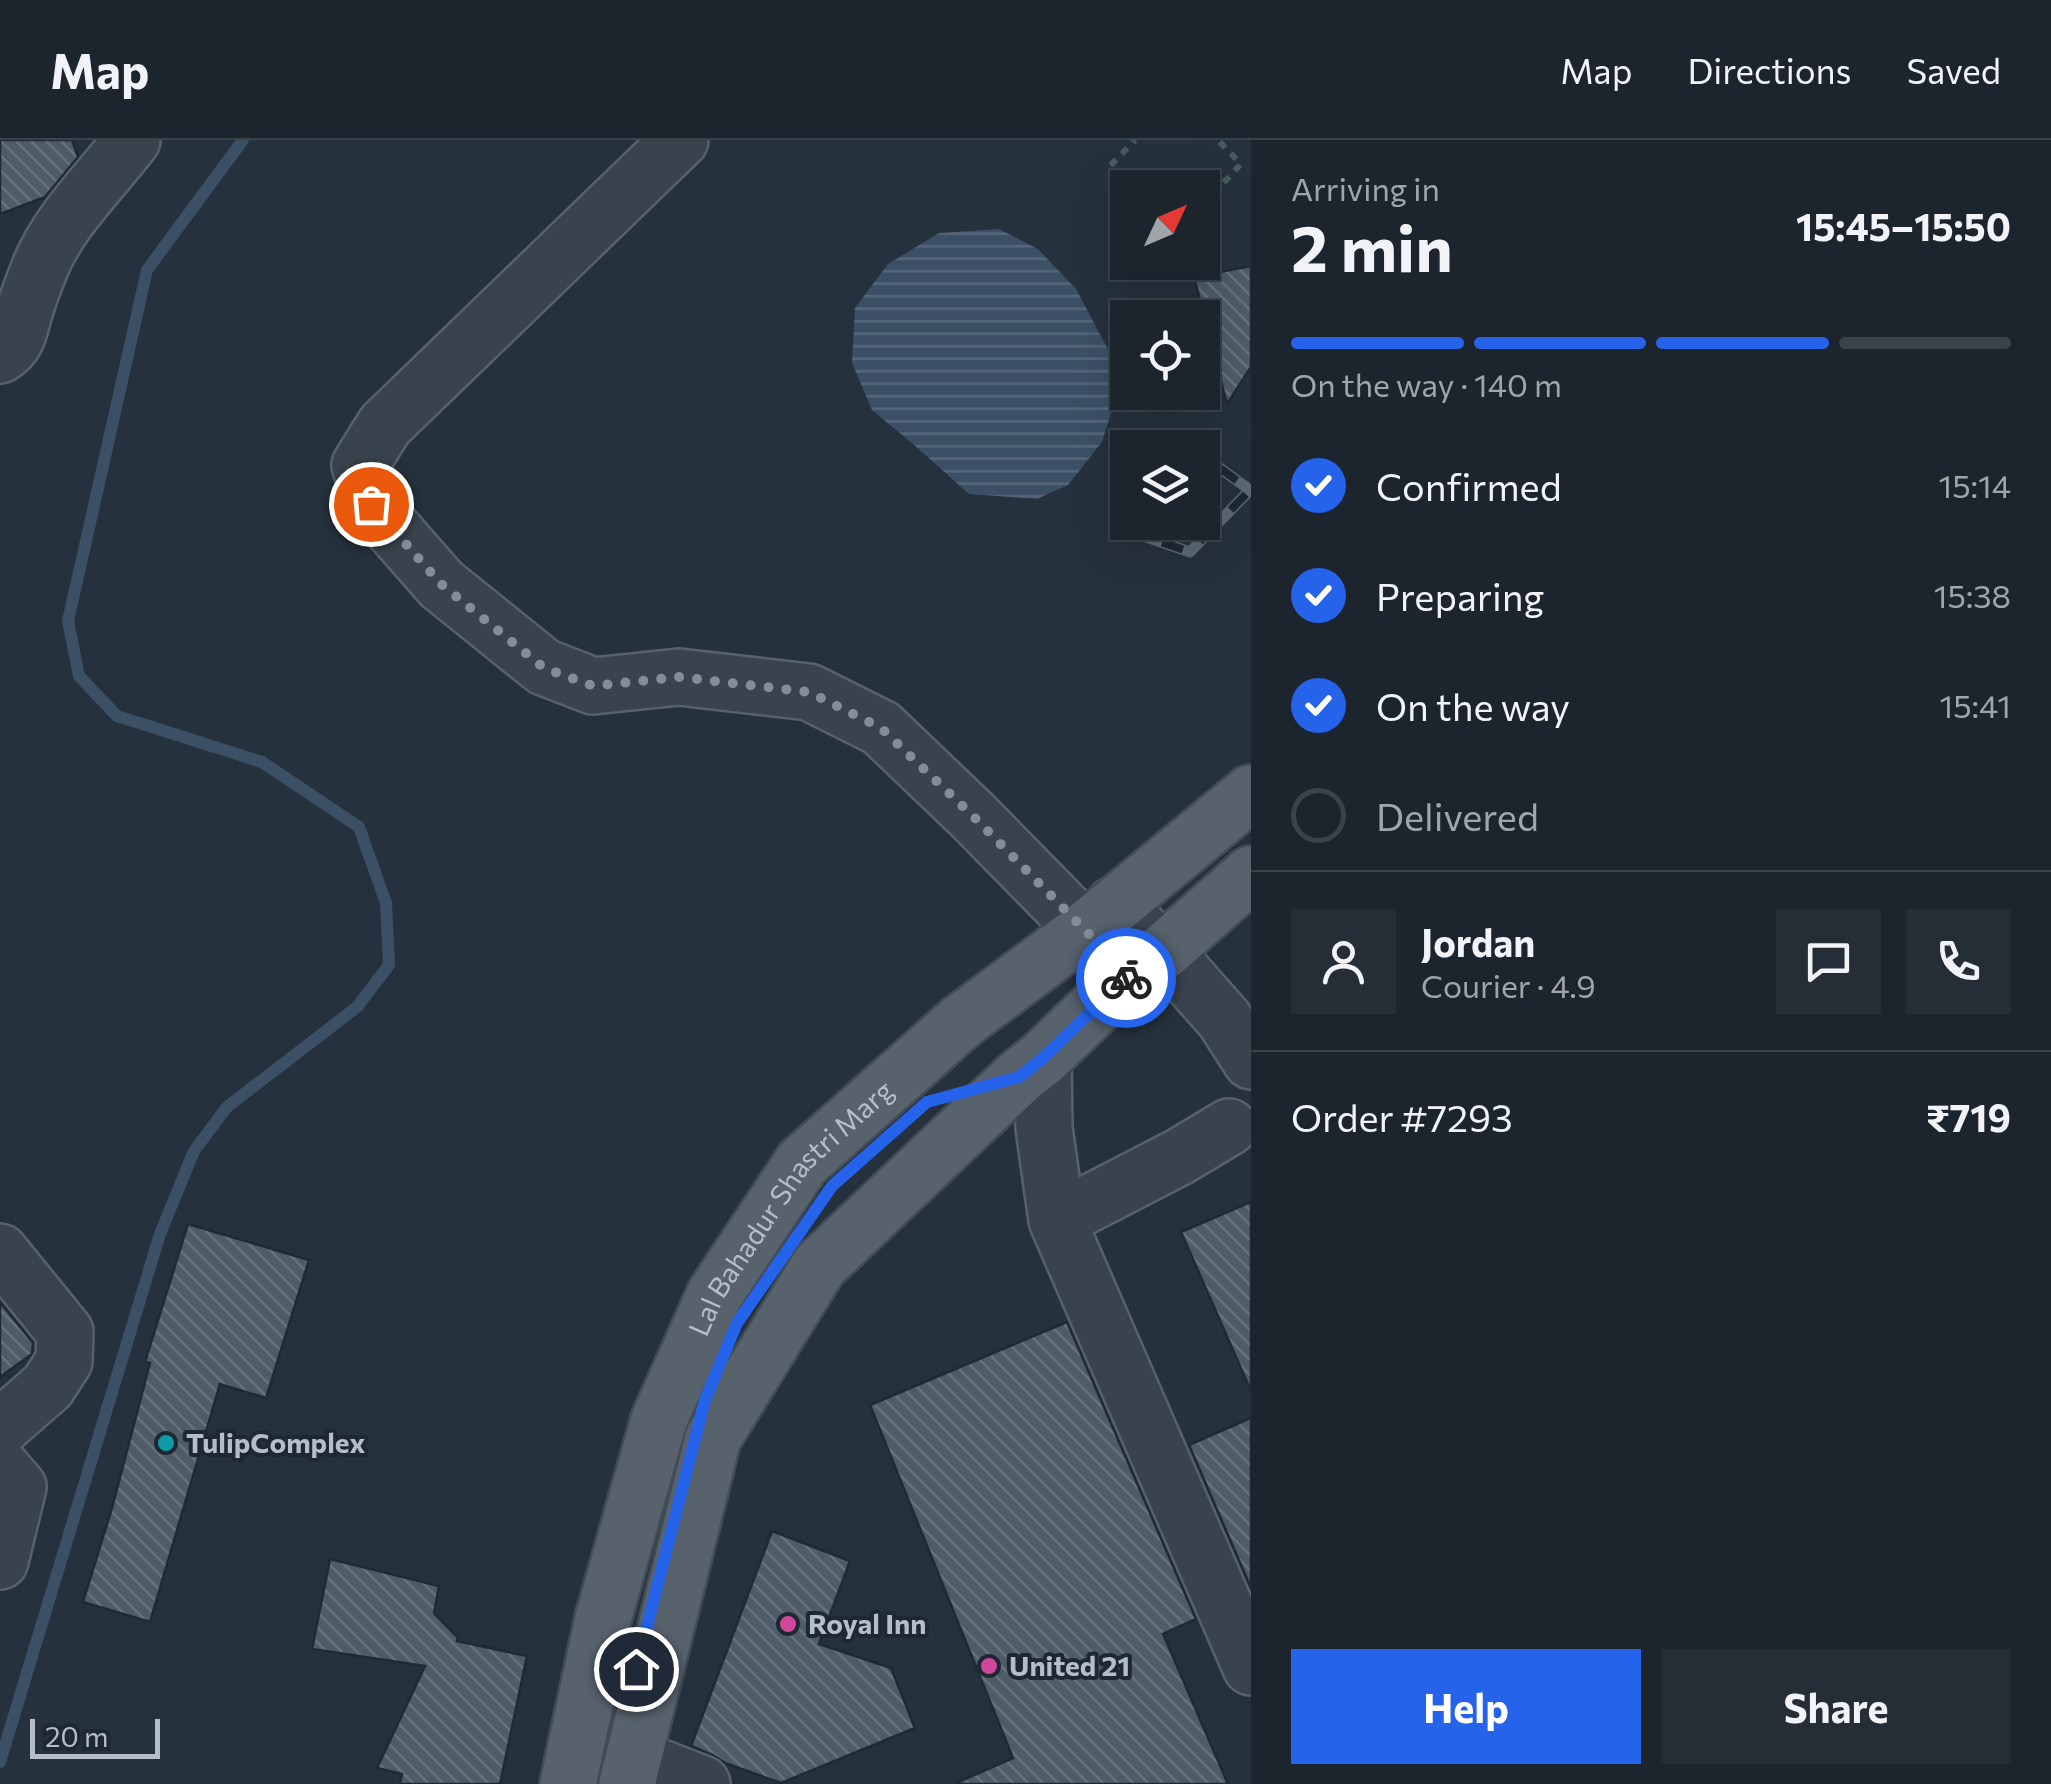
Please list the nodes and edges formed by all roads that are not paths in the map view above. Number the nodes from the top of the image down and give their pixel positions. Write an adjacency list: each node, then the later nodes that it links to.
1 (132, 140): 3 (street)
2 (680, 140): 6 (street)
3 (0, 355)
4 (1251, 793): 6 (main road, Lal Bahadur Shastri Marg)
5 (1251, 874): 7 (main road, Lal Bahadur Shastri Marg)
6 (1100, 918): 7 (street); 8 (main road, Lal Bahadur Shastri Marg)
7 (1147, 963): 9 (street); 10 (main road, Lal Bahadur Shastri Marg)
8 (962, 1021): 11 (main road); 20 (main road, Lal Bahadur Shastri Marg)
9 (1251, 1061)
10 (1031, 1068): 11 (main road); 13 (street); 19 (main road, Lal Bahadur Shastri Marg)
11 (919, 1108): 19 (main road)
12 (1229, 1127): 13 (street)
13 (1058, 1220): 18 (street)
14 (0, 1252): 15 (street)
15 (0, 1428)
16 (0, 1466): 17 (street)
17 (0, 1561)
18 (1251, 1666)
19 (623, 1775): 21 (street)
20 (568, 1784)
21 (702, 1784)

